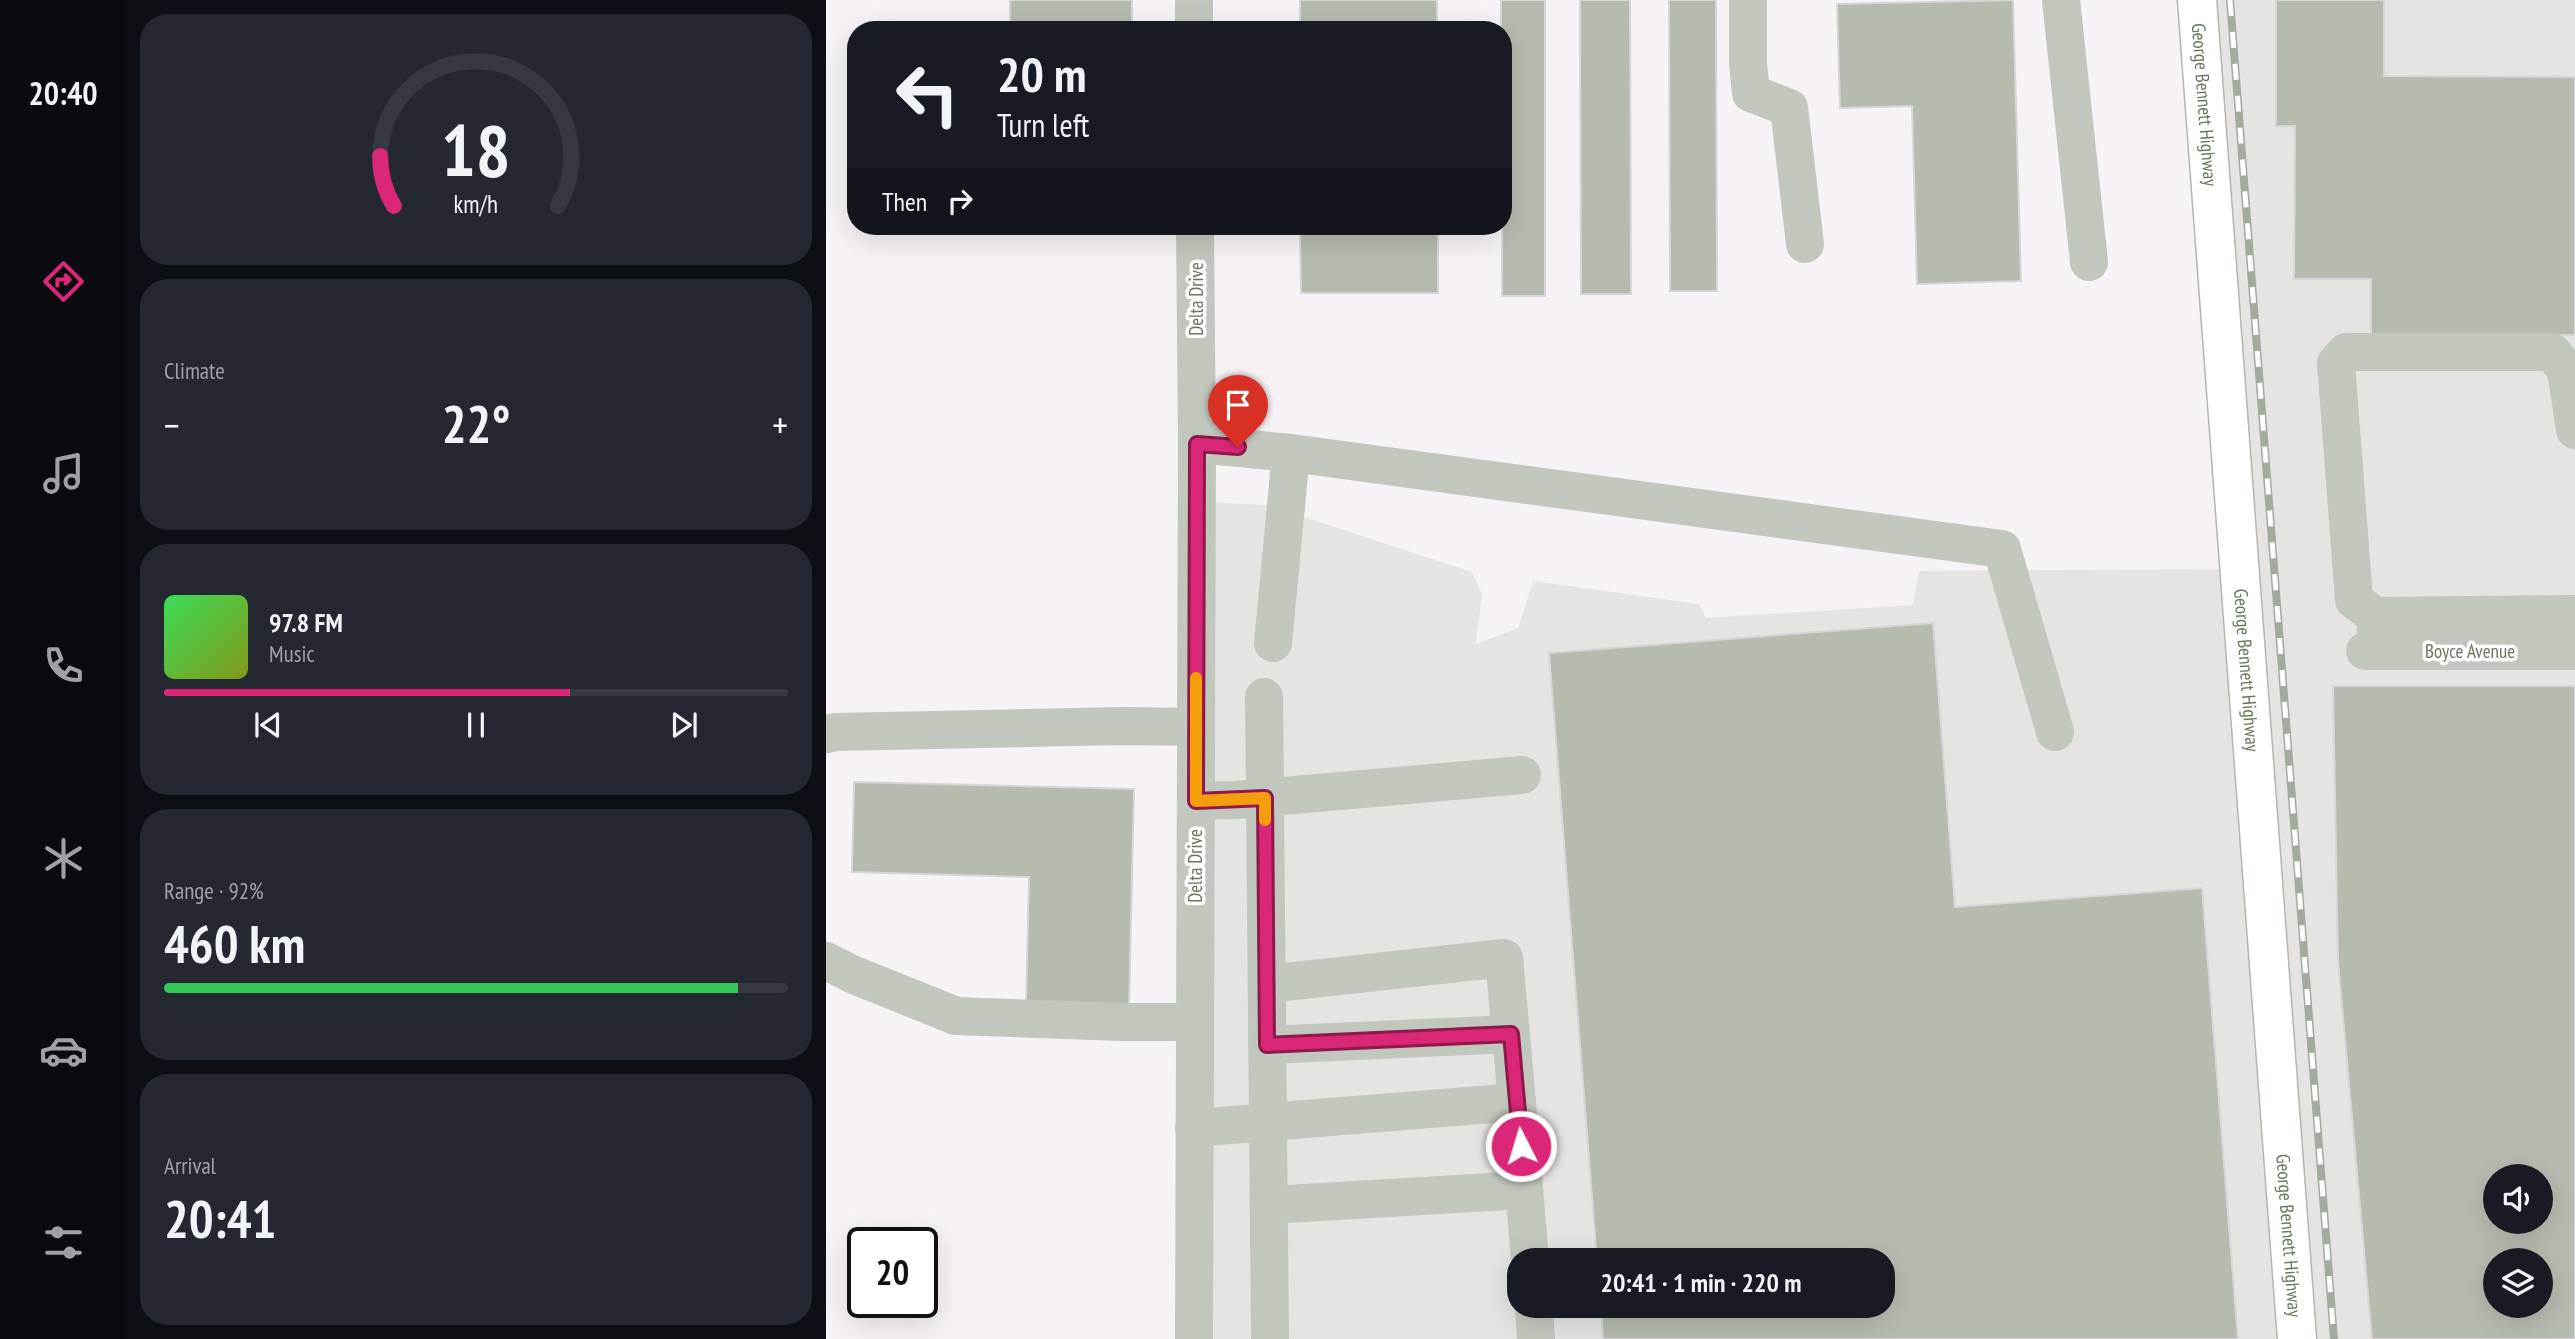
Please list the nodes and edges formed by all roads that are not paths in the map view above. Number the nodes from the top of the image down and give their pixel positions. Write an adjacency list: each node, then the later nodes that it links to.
1 (1194, 0): 5 (street)
2 (1748, 0): 7 (street)
3 (2061, 0): 8 (street)
4 (2197, 0): 38 (main road, George Bennett Highway)
5 (1194, 21)
6 (1195, 235): 10 (street, Delta Drive)
7 (1805, 244)
8 (2089, 262)
9 (2574, 420): 13 (street)
10 (1197, 444): 11 (street); 17 (street, Delta Drive)
11 (1291, 453): 14 (street); 18 (street)
12 (2575, 614): 13 (street)
13 (2372, 639): 15 (street, Boyce Avenue)
14 (1273, 643)
15 (2575, 651)
16 (1264, 697): 21 (street)
17 (1196, 727): 19 (street); 22 (street, Delta Drive)
18 (2055, 732)
19 (826, 734)
20 (1522, 775): 21 (street)
21 (1265, 798): 22 (street); 24 (street)
22 (1196, 801): 25 (street, Delta Drive)
23 (826, 961): 25 (street)
24 (1267, 984): 26 (street); 27 (street)
25 (1194, 1022): 30 (street, Delta Drive)
26 (1511, 1034): 27 (street); 28 (street)
27 (1267, 1045): 29 (street)
28 (1517, 1102): 29 (street); 31 (street)
29 (1269, 1123): 30 (street); 32 (street)
30 (1194, 1128): 35 (street, Delta Drive)
31 (1524, 1190): 32 (street); 33 (street)
32 (1269, 1205): 36 (street)
33 (1529, 1248)
34 (1535, 1318): 37 (street)
35 (1194, 1339)
36 (1270, 1339)
37 (1536, 1339)
38 (2297, 1339)

